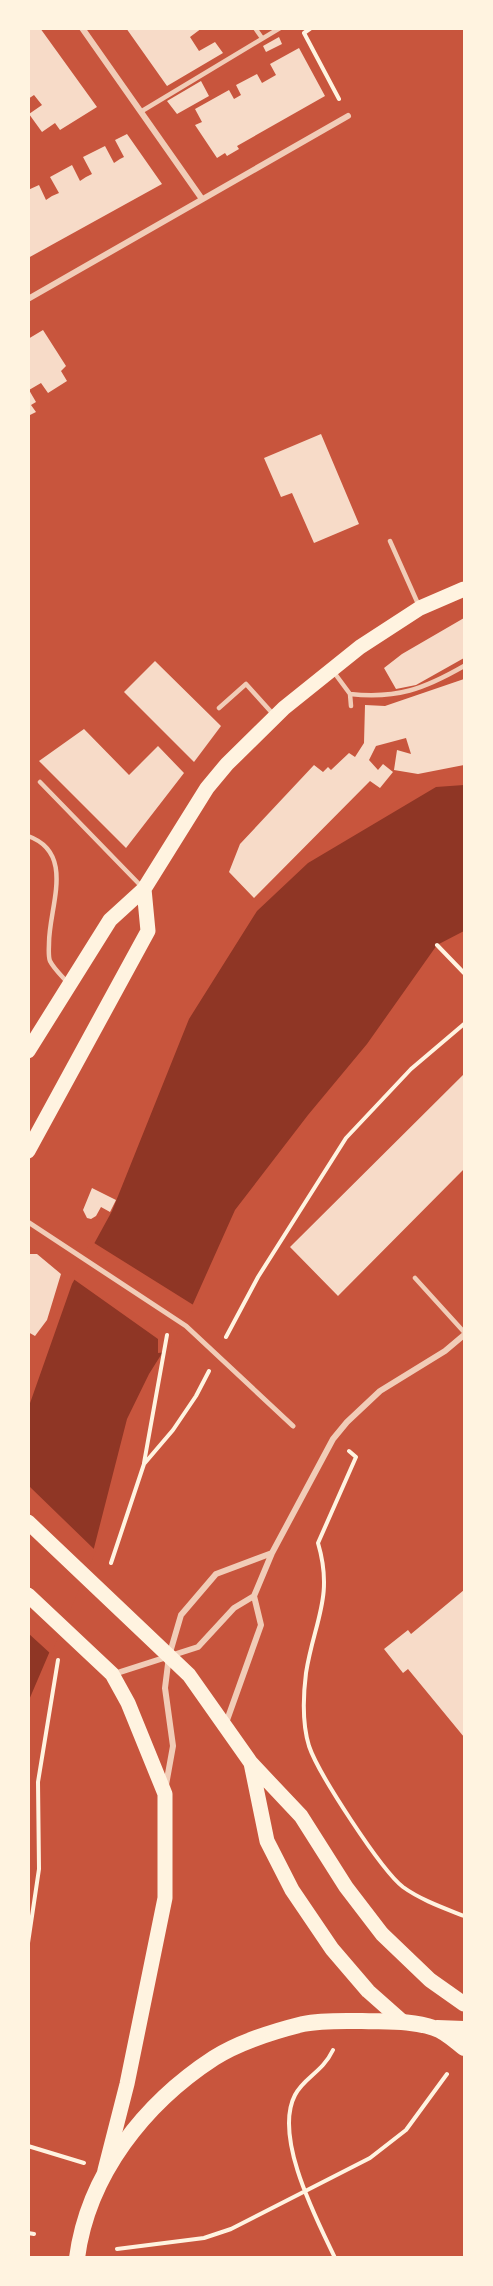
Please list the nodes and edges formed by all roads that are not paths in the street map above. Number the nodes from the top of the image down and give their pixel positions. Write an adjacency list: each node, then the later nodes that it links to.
1 (82, 28): 5 (street)
2 (255, 28): 4 (lane)
3 (280, 28): 4 (lane)
4 (262, 38): 5 (lane)
5 (142, 111): 7 (street)
6 (348, 116): 7 (street)
7 (202, 199): 8 (street)
8 (28, 299)
9 (390, 541): 11 (lane)
10 (465, 589): 11 (main road)
11 (420, 608): 13 (main road)
12 (465, 666): 14 (lane)
13 (331, 669): 14 (lane); 17 (main road)
14 (350, 694): 15 (lane)
15 (351, 706)
16 (219, 708): 17 (lane)
17 (275, 716): 20 (main road)
18 (40, 782): 20 (lane)
19 (28, 836): 21 (lane)
20 (144, 889): 21 (main road); 23 (main road)
21 (69, 985): 22 (main road)
22 (28, 1052)
23 (28, 1151)
24 (28, 1222): 27 (street)
25 (415, 1278): 26 (lane)
26 (465, 1333): 29 (street)
27 (293, 1426)
28 (28, 1522): 32 (main road)
29 (272, 1553): 31 (street); 32 (street)
30 (28, 1594): 33 (main road)
31 (254, 1596): 32 (street); 34 (street)
32 (169, 1656): 33 (street); 34 (main road); 36 (street)
33 (112, 1674): 36 (main road)
34 (225, 1725): 35 (main road)
35 (251, 1762): 37 (main road); 38 (main road)
36 (165, 1794): 42 (main road)
37 (465, 2004)
38 (403, 2022): 39 (highway); 42 (highway)
39 (436, 2028): 40 (highway); 41 (highway)
40 (465, 2029)
41 (465, 2048)
42 (105, 2169): 43 (highway)
43 (77, 2258)

